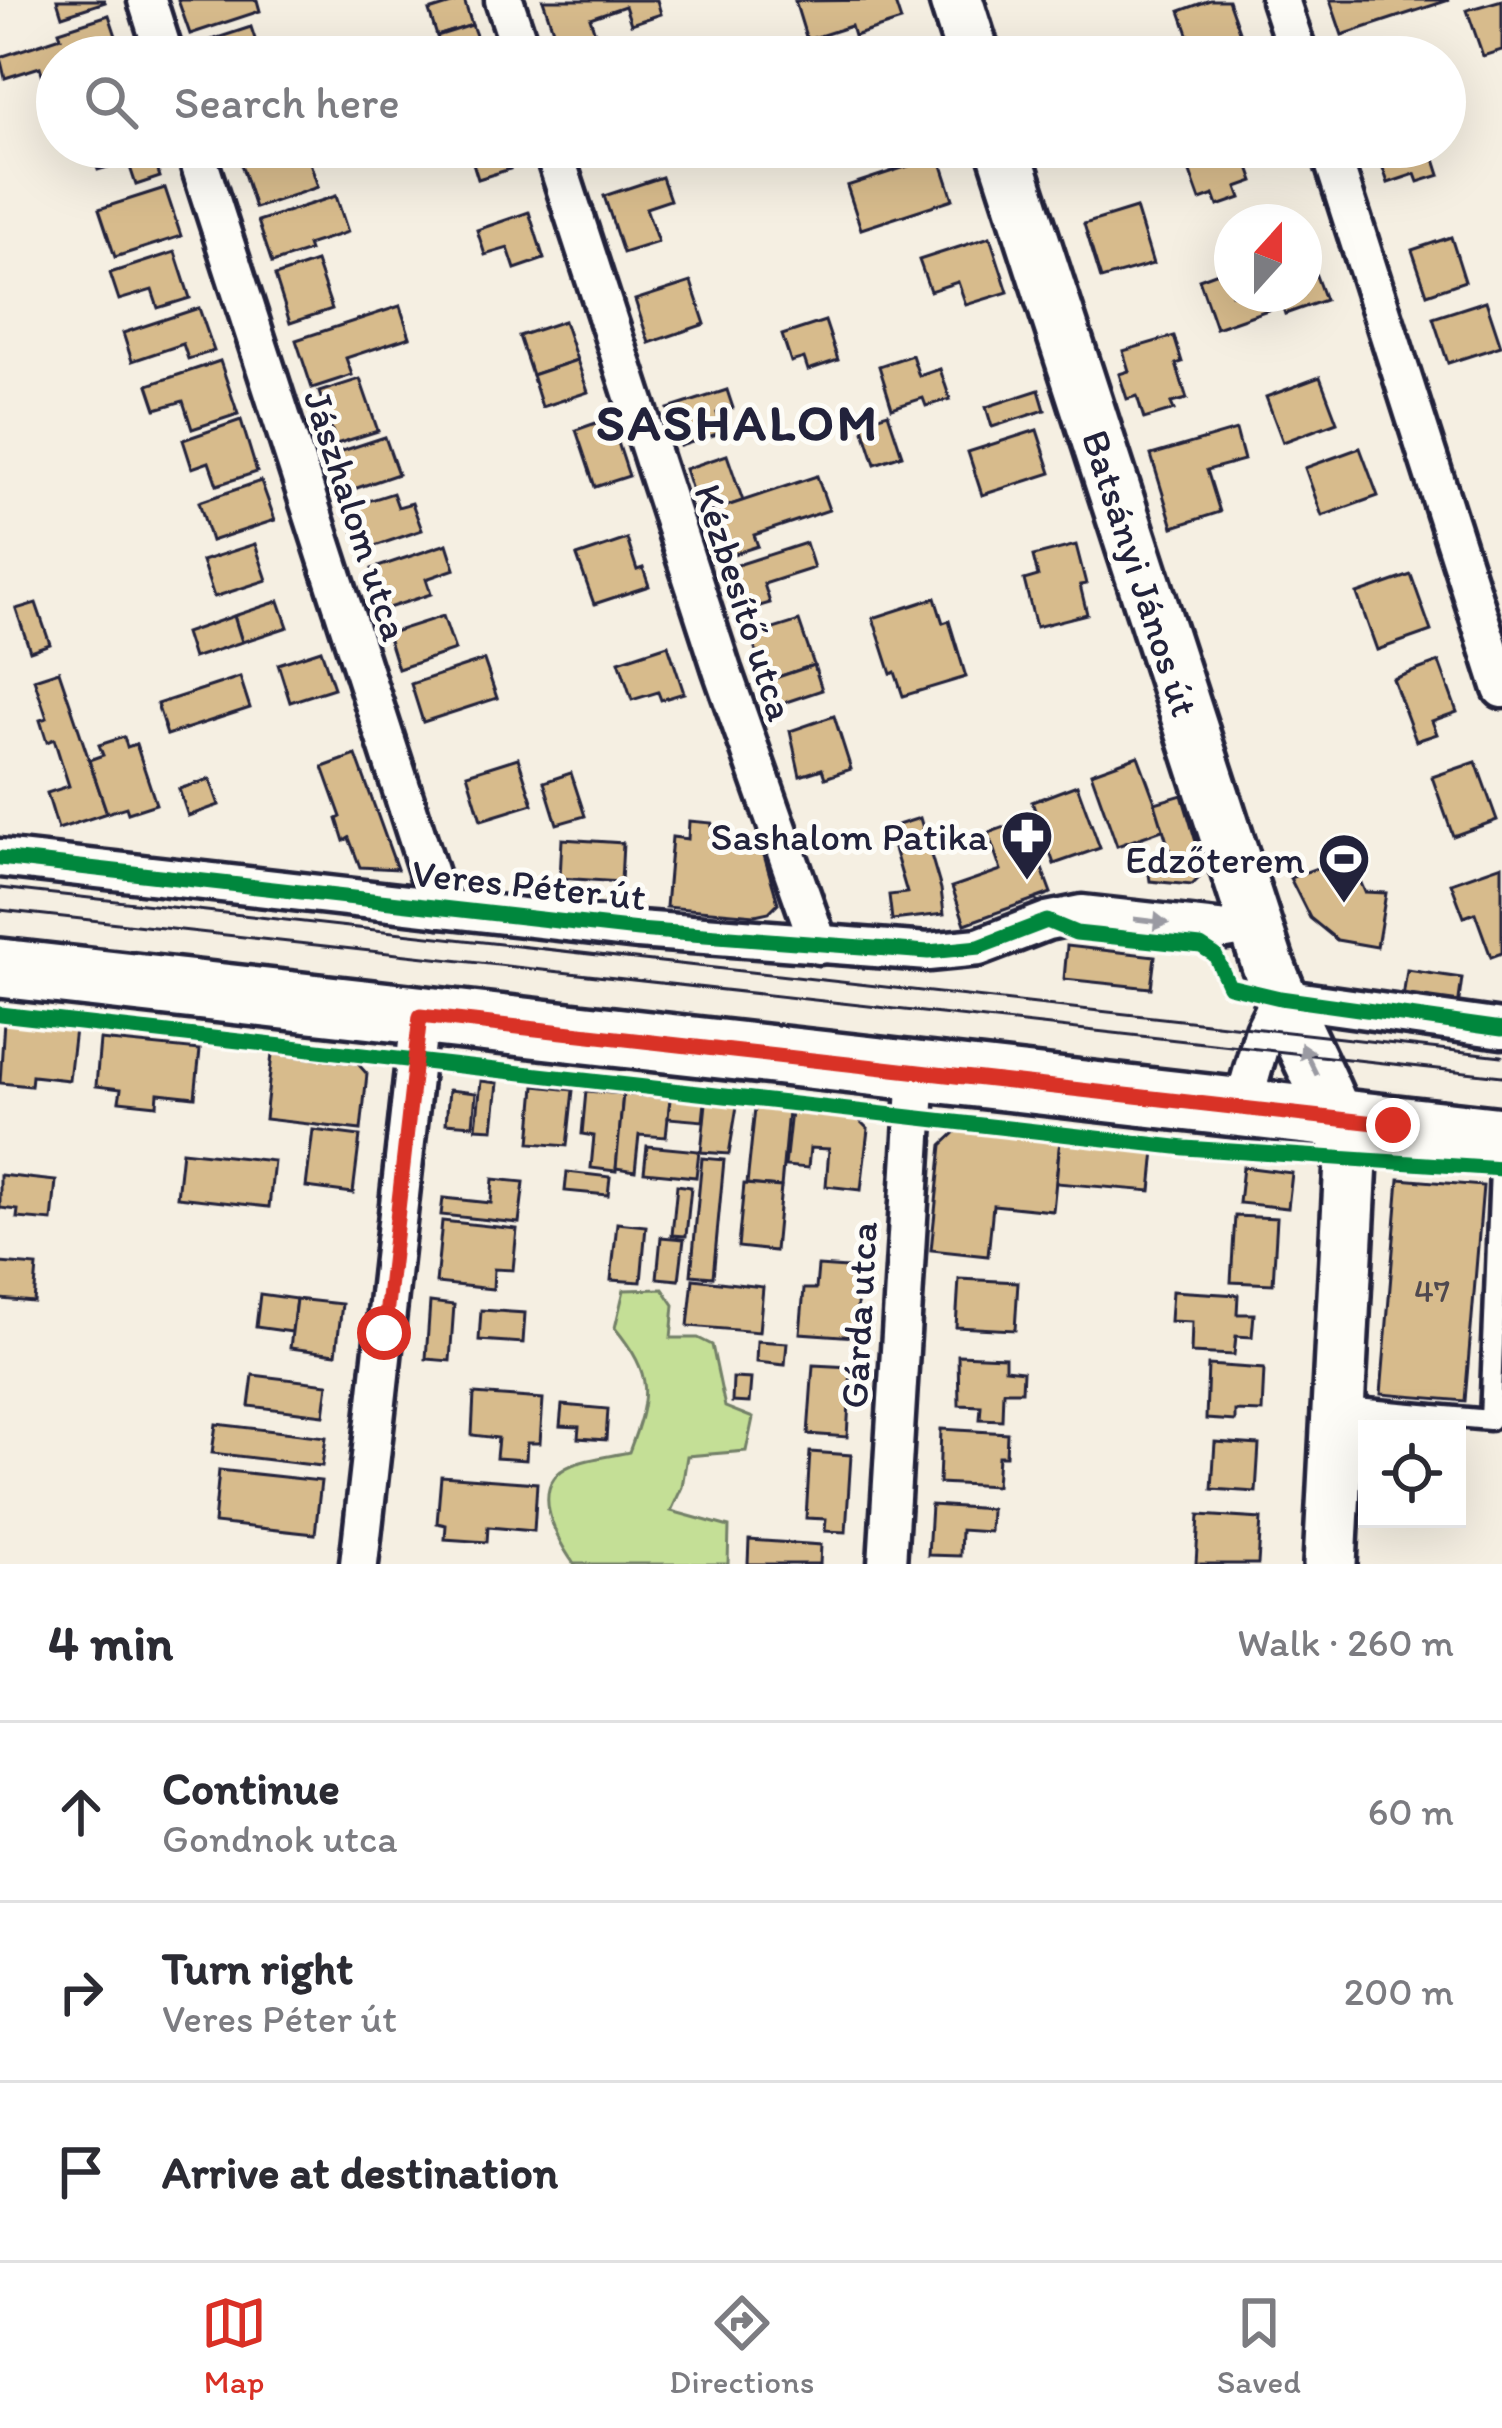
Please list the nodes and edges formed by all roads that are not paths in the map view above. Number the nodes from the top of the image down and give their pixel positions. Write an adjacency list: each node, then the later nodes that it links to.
1 (147, 0): 5 (street)
2 (504, 0): 6 (street)
3 (956, 0): 7 (street)
4 (1280, 0): 8 (street)
5 (158, 36)
6 (516, 36)
7 (967, 36)
8 (1292, 36)
9 (201, 168): 15 (street, Jászhalom utca)
10 (559, 168): 17 (street, Kézbesítő utca)
11 (1010, 168): 16 (street, Batsányi János út)
12 (1336, 168): 13 (street)
13 (1502, 689)
14 (0, 858): 15 (street, Veres Péter út)
15 (440, 908): 17 (street, Veres Péter út)
16 (1255, 925): 17 (street, Veres Péter út, one-way to 16); 19 (street, Batsányi János út)
17 (819, 945)
18 (0, 968): 20 (main road)
19 (1280, 998): 21 (street); 23 (street); 24 (street, Batsányi János út, one-way to 19)
20 (420, 1016): 22 (main road); 27 (street)
21 (1502, 1029)
22 (917, 1072): 23 (main road); 28 (street, Gárda utca)
23 (1242, 1108): 24 (main road)
24 (1339, 1119): 25 (main road); 26 (street, Batsányi János út)
25 (1502, 1137): 26 (lane)
26 (1339, 1407): 29 (street, Batsányi János út)
27 (359, 1564)
28 (887, 1564)
29 (1330, 1564)

